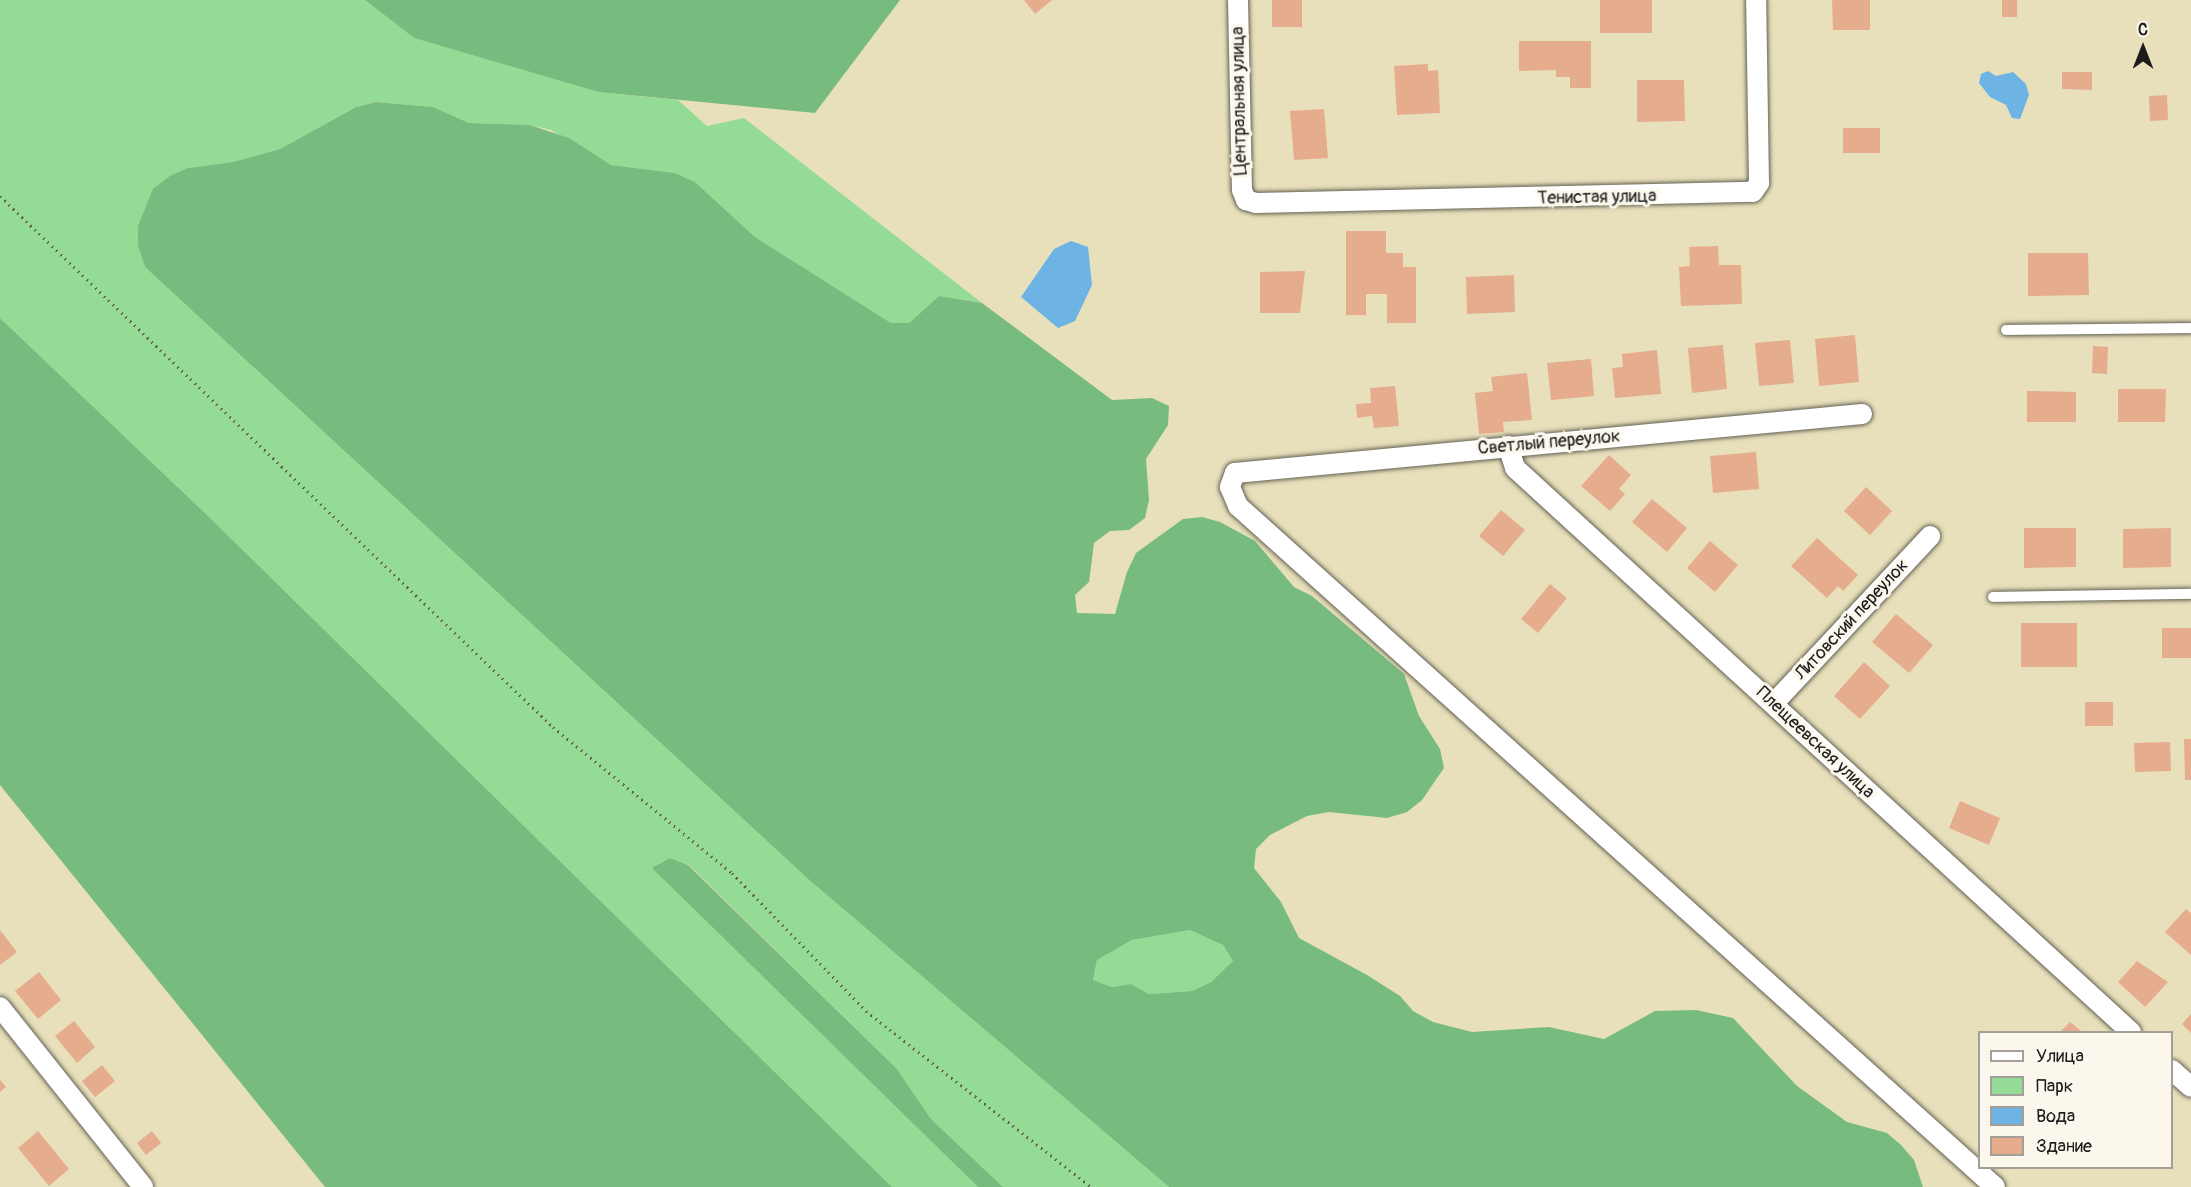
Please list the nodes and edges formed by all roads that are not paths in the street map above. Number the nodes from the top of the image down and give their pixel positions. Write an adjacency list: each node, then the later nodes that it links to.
1 (1238, 0): 3 (street, Центральная улица)
2 (1756, 0): 3 (street, Тенистая улица)
3 (1246, 200)
4 (2191, 328): 5 (lane)
5 (2006, 330)
6 (1862, 414): 7 (street, Светлый переулок)
7 (1508, 446): 11 (street, Плещеевская улица); 17 (street, Светлый переулок)
8 (1930, 536): 11 (street, Литовский переулок)
9 (2191, 594): 10 (lane)
10 (1993, 597)
11 (1773, 704): 13 (street, Плещеевская улица)
12 (0, 1007): 16 (street)
13 (2130, 1031)
14 (2173, 1071): 15 (street)
15 (2191, 1088)
16 (143, 1187)
17 (1995, 1187)

